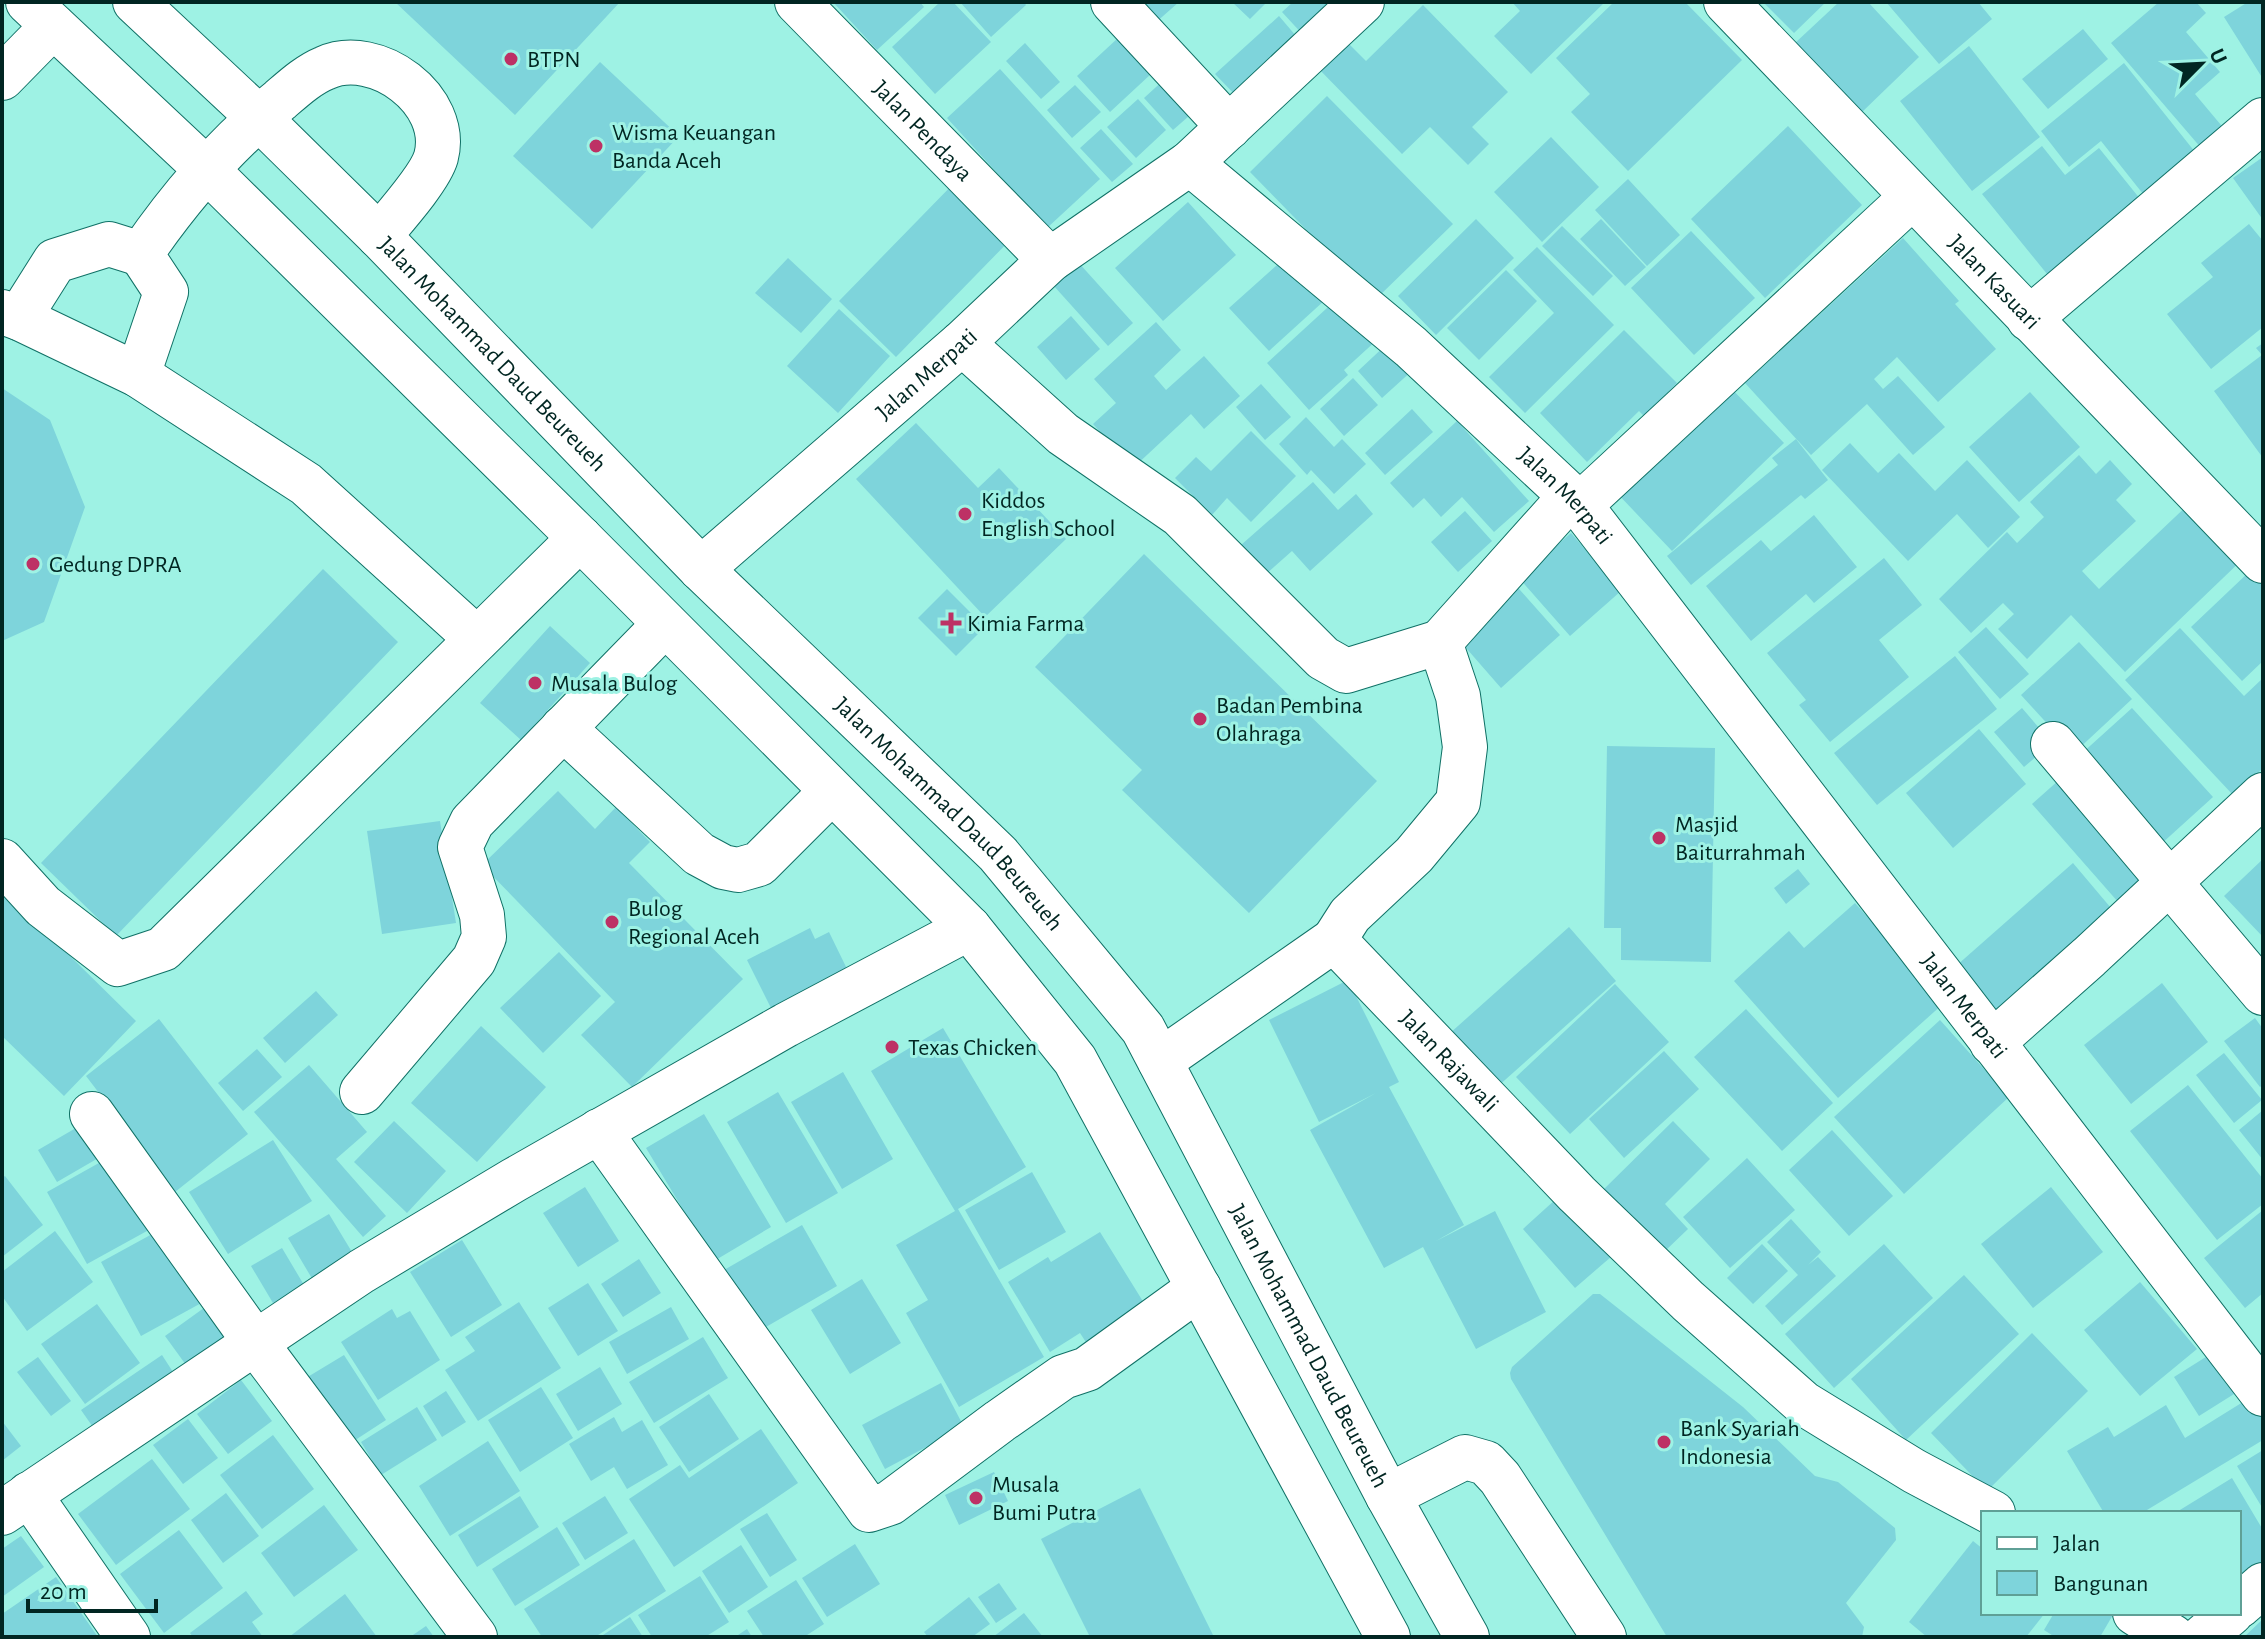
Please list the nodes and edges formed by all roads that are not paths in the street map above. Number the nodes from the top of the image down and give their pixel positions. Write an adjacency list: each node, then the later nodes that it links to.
1 (135, 2): 8 (main road, Jalan Mohammad Daud Beureueh)
2 (797, 2): 16 (main road, Jalan Pendaya)
3 (1113, 2): 10 (main road)
4 (1362, 2): 10 (main road)
5 (1726, 2): 13 (main road, Jalan Kasuari)
6 (41, 14): 7 (main road); 12 (main road)
7 (2, 78)
8 (258, 117): 12 (main road); 14 (main road, Jalan Mohammad Daud Beureueh); 14 (main road)
9 (2263, 120): 18 (main road)
10 (1229, 127): 11 (main road)
11 (1190, 163): 16 (main road, Jalan Merpati); 21 (main road, Jalan Merpati)
12 (207, 170): 15 (main road); 22 (main road)
13 (1912, 197): 18 (main road, Jalan Kasuari); 21 (main road)
14 (379, 236): 24 (main road, Jalan Mohammad Daud Beureueh)
15 (141, 254): 17 (main road); 20 (main road)
16 (1050, 260): 19 (main road, Jalan Merpati)
17 (10, 315): 20 (main road)
18 (2029, 319): 23 (main road, Jalan Kasuari)
19 (962, 343): 24 (main road, Jalan Merpati); 27 (main road)
20 (138, 375): 26 (main road)
21 (1575, 501): 27 (main road); 37 (main road, Jalan Merpati)
22 (580, 538): 25 (main road); 26 (main road)
23 (2263, 561)
24 (701, 569): 38 (main road, Jalan Mohammad Daud Beureueh)
25 (665, 624): 28 (main road); 30 (main road)
26 (477, 639): 32 (main road)
27 (1440, 642): 35 (main road)
28 (563, 728): 30 (main road); 39 (main road)
29 (2053, 744): 33 (main road)
30 (831, 792): 34 (main road)
31 (2263, 795): 33 (main road)
32 (2, 861)
33 (2169, 882): 36 (main road); 37 (main road)
34 (969, 928): 41 (main road); 42 (main road)
35 (1334, 940): 38 (main road); 47 (main road, Jalan Rajawali)
36 (2263, 993)
37 (1992, 1043): 44 (main road, Jalan Merpati)
38 (1160, 1061): 45 (main road, Jalan Mohammad Daud Beureueh)
39 (362, 1092)
40 (92, 1114): 43 (main road)
41 (599, 1131): 42 (main road); 43 (main road)
42 (1199, 1288): 54 (main road)
43 (255, 1342): 46 (main road); 53 (main road)
44 (2263, 1394)
45 (1388, 1496): 55 (main road, Jalan Mohammad Daud Beureueh); 56 (main road)
46 (15, 1504): 52 (main road)
47 (1989, 1511)
48 (2263, 1585): 49 (main road)
49 (2241, 1604)
50 (2138, 1615): 57 (main road)
51 (2229, 1615): 58 (main road)
52 (128, 1637)
53 (475, 1637)
54 (1388, 1637)
55 (1467, 1637)
56 (1604, 1637)
57 (2173, 1637)
58 (2203, 1637)

